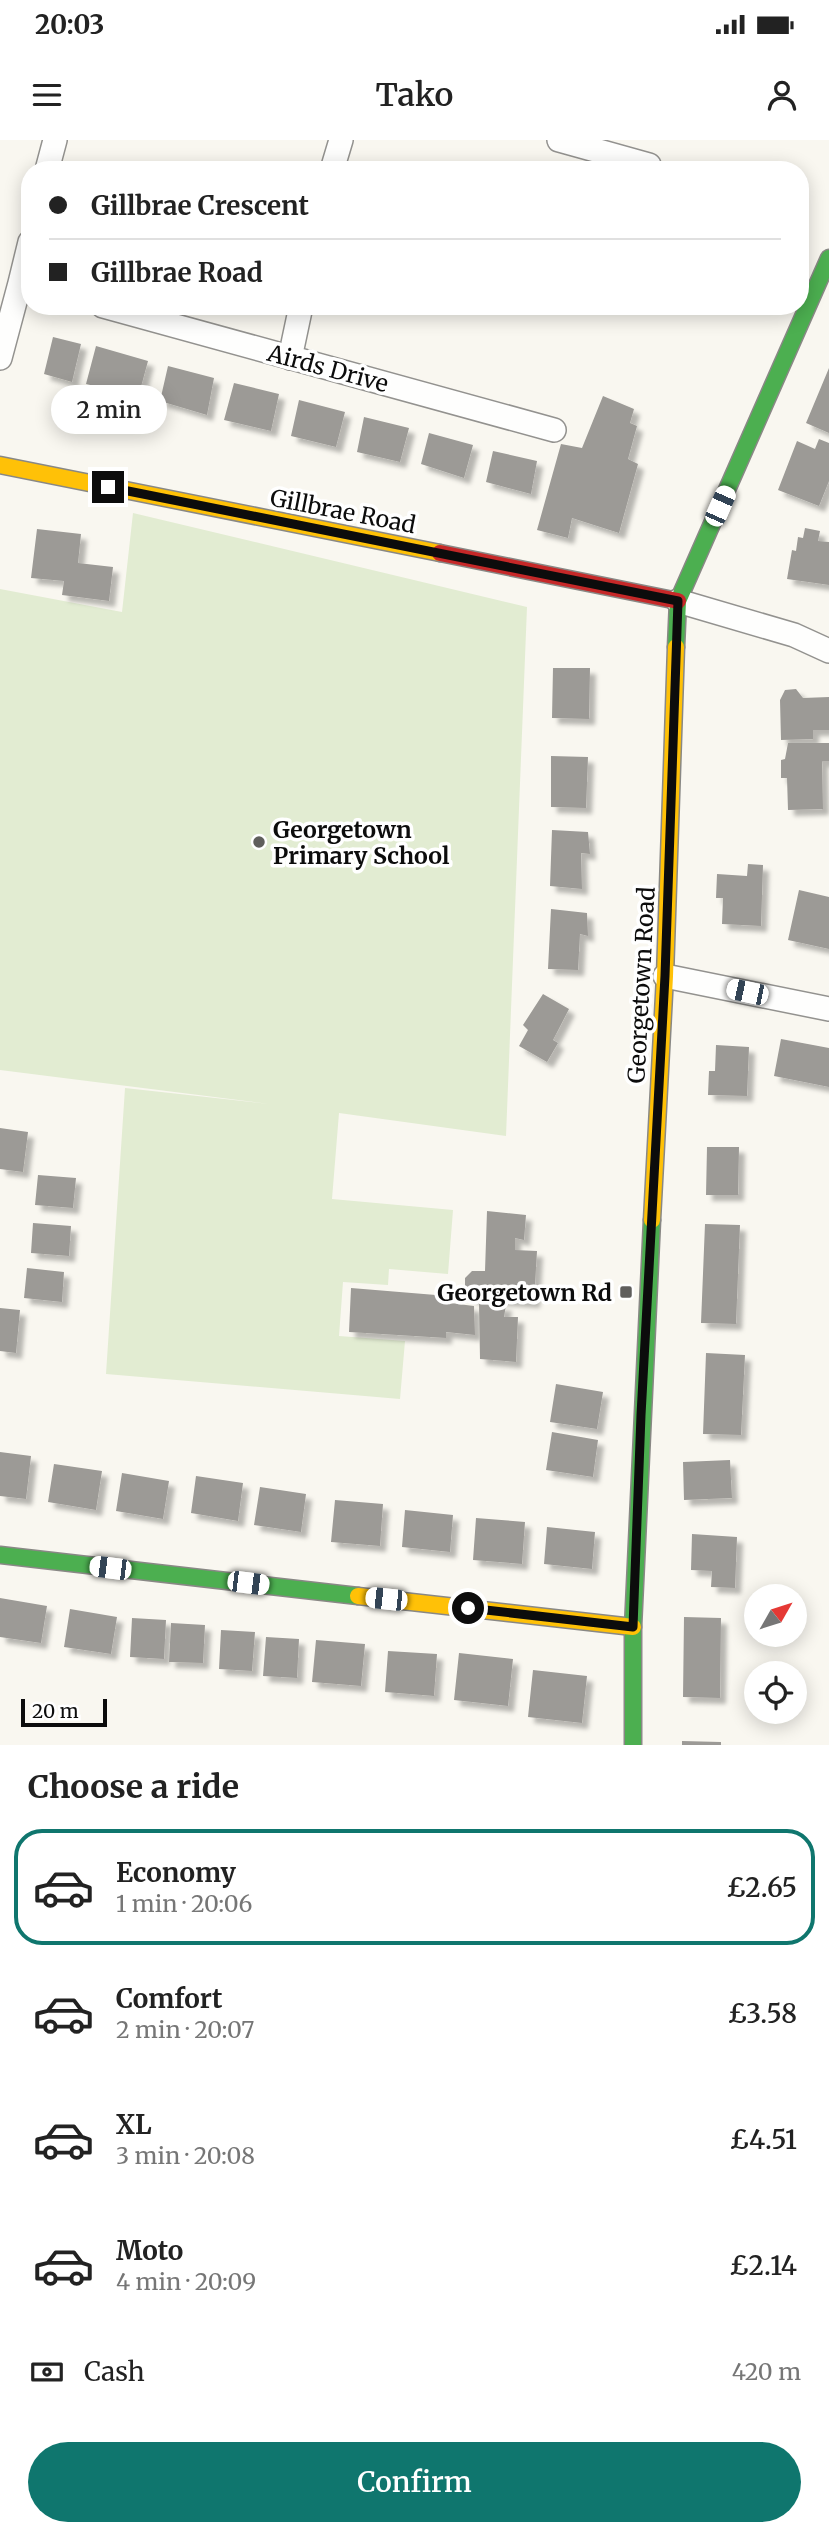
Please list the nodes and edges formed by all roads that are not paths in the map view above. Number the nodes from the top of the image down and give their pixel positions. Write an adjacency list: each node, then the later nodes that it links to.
1 (55, 140): 4 (street)
2 (341, 140): 5 (street)
3 (559, 140): 6 (street)
4 (49, 161)
5 (335, 161)
6 (635, 161)
7 (829, 258): 9 (street, Georgetown Road)
8 (21, 297): 13 (street)
9 (809, 303)
10 (135, 315): 14 (street, Airds Drive)
11 (299, 315): 14 (street)
12 (804, 315): 17 (street, Georgetown Road)
13 (0, 358)
14 (290, 358): 15 (street, Airds Drive)
15 (554, 430)
16 (0, 465): 17 (street, Gillbrae Road)
17 (678, 601): 18 (street); 19 (street, Georgetown Road)
18 (829, 651)
19 (665, 976): 20 (street); 22 (street, Georgetown Road)
20 (829, 1009)
21 (0, 1555): 22 (street)
22 (633, 1627): 23 (street, Georgetown Road)
23 (633, 1745)

